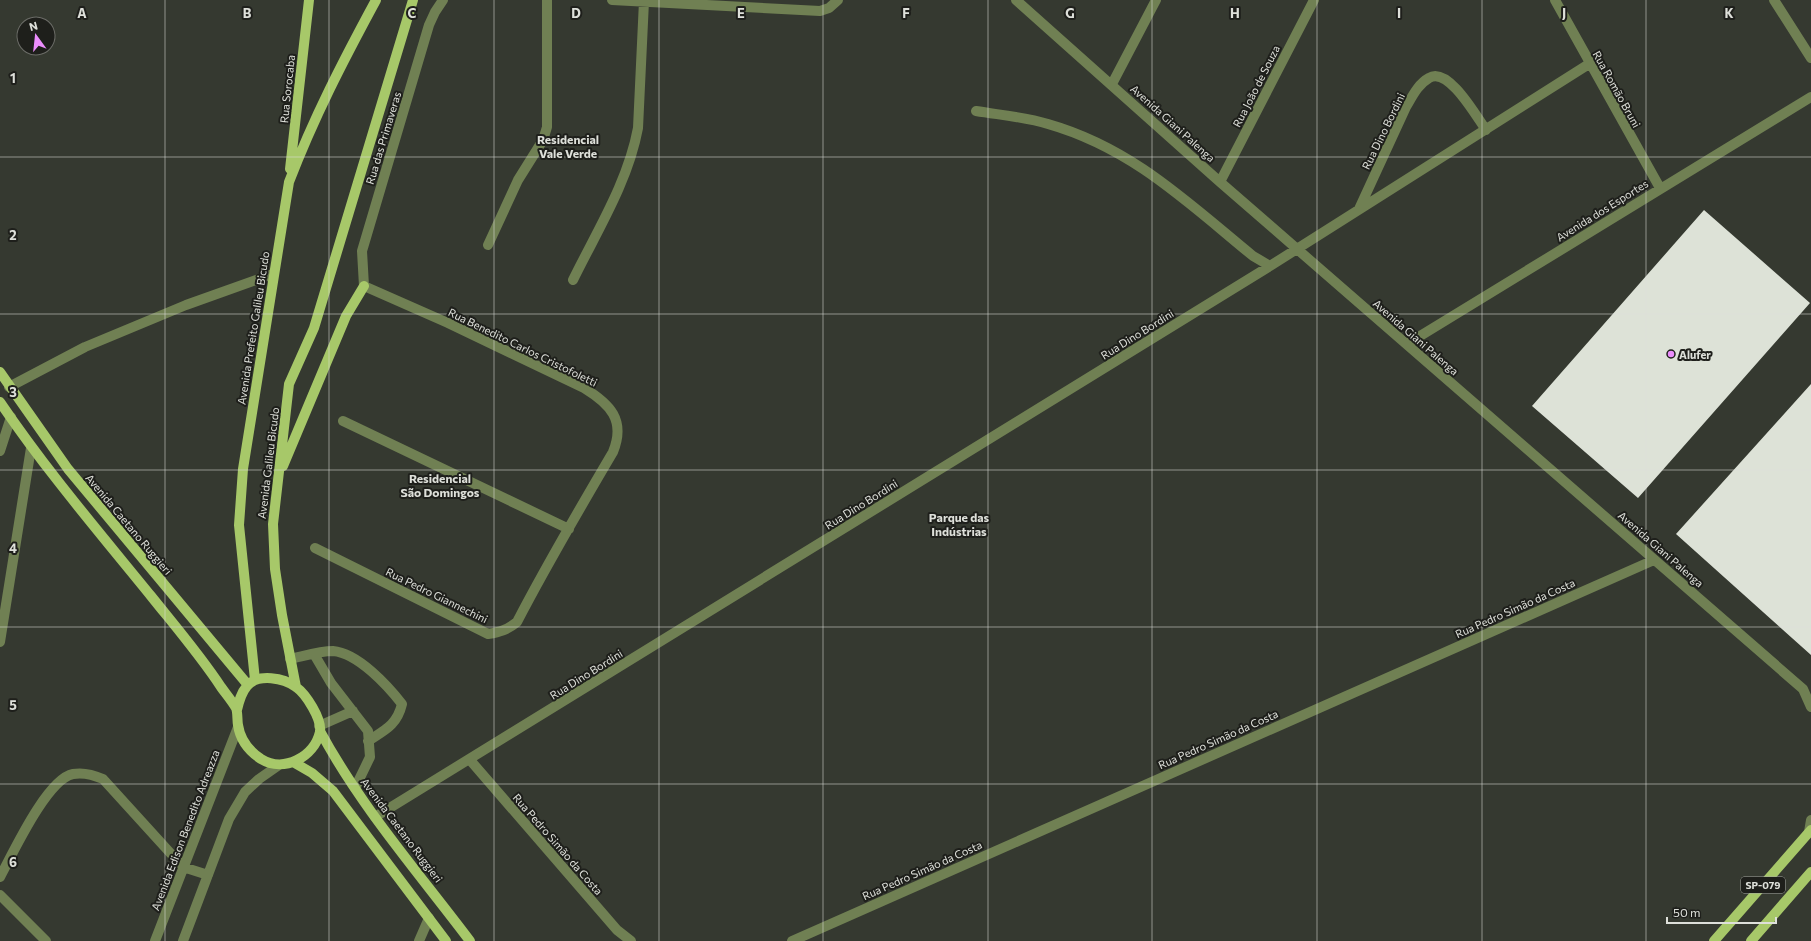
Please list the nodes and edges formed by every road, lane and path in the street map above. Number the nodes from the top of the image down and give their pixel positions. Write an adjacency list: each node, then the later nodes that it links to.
1 (309, 0): 23 (main road, Rua Sorocaba)
2 (376, 0): 23 (main road, Avenida Prefeito Galileu Bicudo)
3 (413, 0): 41 (main road, Avenida Galileu Bicudo)
4 (443, 0): 32 (street, Rua das Primaveras)
5 (547, 0): 27 (street)
6 (612, 0): 14 (street)
7 (800, 0): 16 (street)
8 (838, 0): 16 (street)
9 (1016, 0): 19 (street, Avenida Giani Palenga)
10 (1156, 0): 19 (street)
11 (1314, 0): 24 (street, Rua João de Souza)
12 (1555, 0): 18 (street, Rua Romão Bruni)
13 (1774, 0): 17 (street)
14 (644, 1): 15 (street); 31 (street)
15 (713, 3): 16 (street)
16 (795, 10)
17 (1811, 58)
18 (1589, 64): 22 (street, Rua Dino Bordini); 25 (street, Rua Romão Bruni)
19 (1112, 84): 24 (street, Avenida Giani Palenga)
20 (1811, 97): 25 (street, Avenida dos Esportes)
21 (976, 111): 29 (street)
22 (1486, 130): 26 (street, Rua Dino Bordini); 26 (street, Rua Dino Bordini)
23 (289, 182): 30 (main road, Avenida Prefeito Galileu Bicudo)
24 (1220, 182): 28 (street, Avenida Giani Palenga)
25 (1660, 188): 33 (street, Avenida dos Esportes)
26 (1359, 209): 28 (street, Rua Dino Bordini)
27 (488, 246)
28 (1297, 248): 29 (street, Rua Dino Bordini); 33 (street, Avenida Giani Palenga)
29 (1270, 266): 58 (street, Rua Dino Bordini)
30 (273, 274): 35 (street); 49 (main road, Avenida Prefeito Galileu Bicudo)
31 (573, 280)
32 (364, 286): 41 (main road); 42 (street, Rua Benedito Carlos Cristofoletti)
33 (1407, 344): 44 (street, Avenida Giani Palenga)
34 (0, 372): 35 (main road, Avenida Caetano Ruggieri)
35 (9, 386): 49 (main road, Avenida Caetano Ruggieri)
36 (0, 402): 37 (main road)
37 (10, 417): 39 (main road); 40 (street)
38 (343, 421): 42 (street)
39 (31, 448): 45 (street); 53 (main road)
40 (0, 451)
41 (276, 481): 48 (main road, Avenida Galileu Bicudo)
42 (569, 529): 43 (street, Rua Pedro Giannechini)
43 (316, 548)
44 (1654, 560): 51 (street, Avenida Giani Palenga); 78 (street, Rua Pedro Simão da Costa)
45 (3, 600): 46 (street)
46 (0, 642)
47 (314, 654): 48 (street); 54 (street); 57 (street)
48 (290, 659): 50 (main road, Avenida Galileu Bicudo)
49 (252, 682): 50 (main road); 53 (main road)
50 (296, 687): 56 (main road)
51 (1807, 690): 52 (street)
52 (1811, 707)
53 (237, 710): 55 (main road)
54 (353, 711): 56 (street); 57 (street)
55 (238, 727): 60 (main road); 65 (street, Avenida Edison Benedito Adreazza)
56 (320, 728): 59 (main road); 61 (main road, Avenida Caetano Ruggieri)
57 (368, 741): 61 (street)
58 (470, 760): 62 (street, Rua Dino Bordini); 77 (street, Rua Pedro Simão da Costa)
59 (293, 762): 60 (main road); 70 (main road)
60 (279, 765): 67 (street)
61 (355, 788): 62 (main road, Avenida Caetano Ruggieri)
62 (375, 817): 76 (main road, Avenida Caetano Ruggieri)
63 (1811, 820): 64 (street)
64 (1810, 831): 79 (main road, SP-079)
65 (183, 867): 67 (street); 68 (street); 72 (street, Avenida Edison Benedito Adreazza)
66 (1811, 872): 80 (main road, SP-079)
67 (208, 875): 73 (street)
68 (0, 877)
69 (0, 895): 71 (street)
70 (429, 918): 74 (street); 75 (main road)
71 (46, 941)
72 (155, 941)
73 (183, 941)
74 (420, 941)
75 (446, 941)
76 (470, 941)
77 (631, 941)
78 (792, 941)
79 (1714, 941)
80 (1751, 941)

